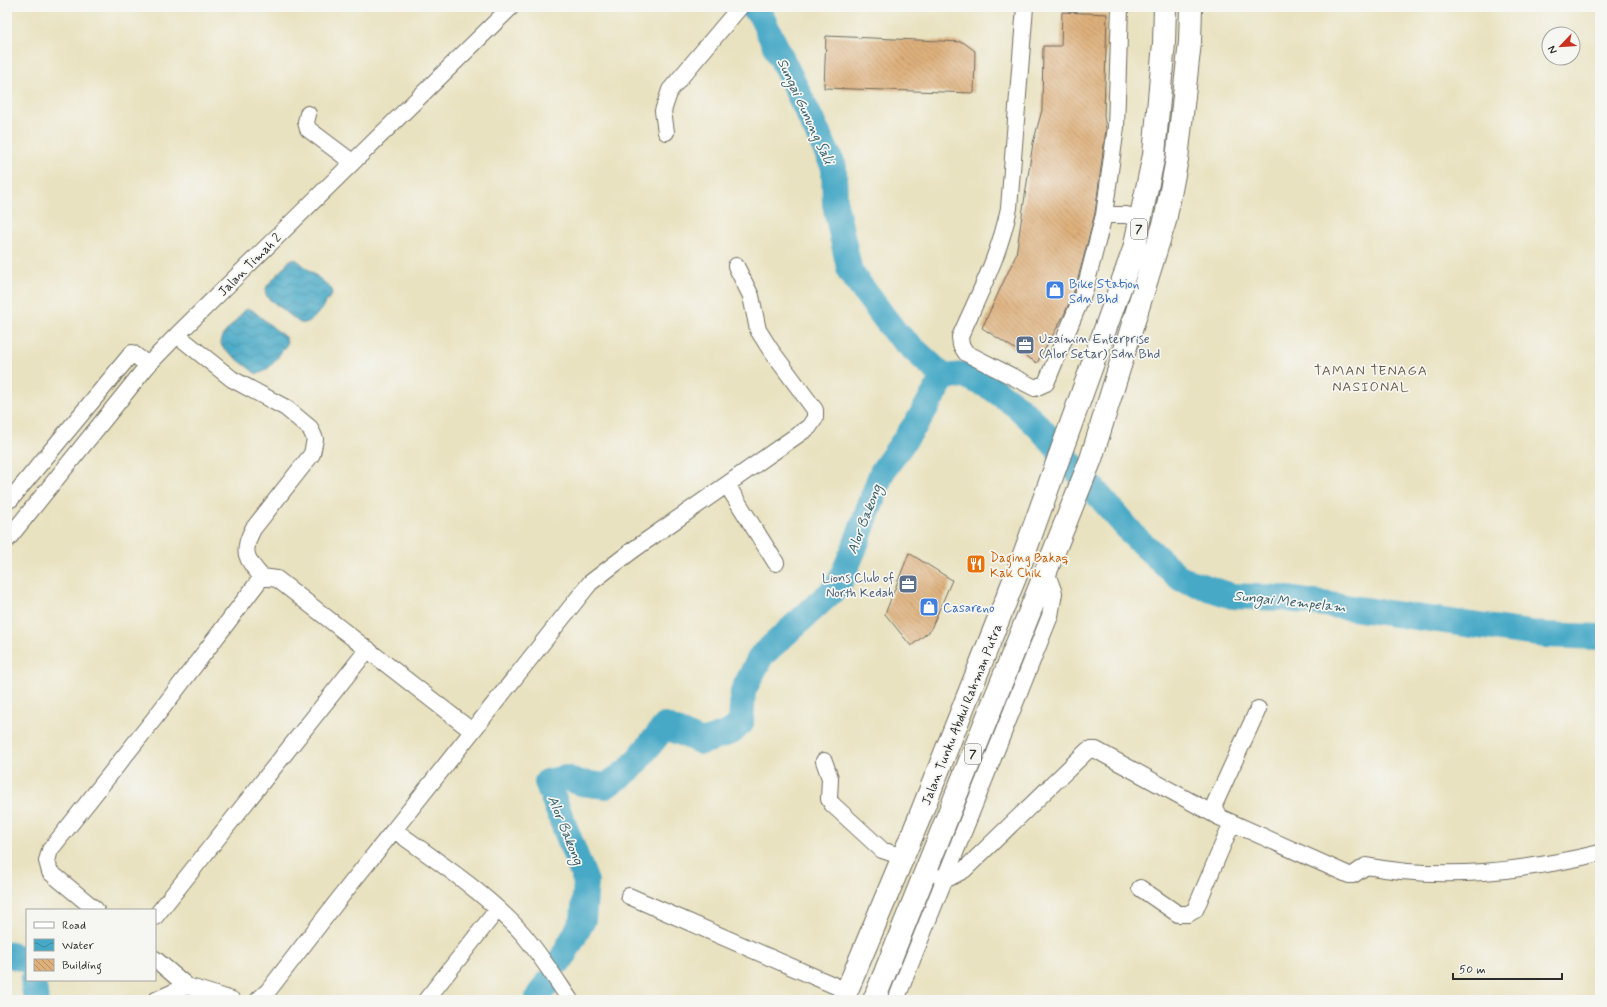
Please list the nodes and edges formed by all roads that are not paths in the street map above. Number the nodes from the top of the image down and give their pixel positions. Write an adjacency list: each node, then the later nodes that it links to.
1 (511, 7): 9 (street, Jalan Timah 2)
2 (1025, 7): 10 (street)
3 (1120, 7): 10 (street)
4 (1165, 7): 11 (main road, Jalan Tunku Abdul Rahman Putra / 7)
5 (1191, 7): 29 (main road, Jalan Tunku Abdul Rahman Putra / 7)
6 (739, 8): 8 (street)
7 (308, 114): 9 (street)
8 (666, 132)
9 (352, 162): 13 (street, Jalan Timah 2)
10 (1104, 214): 11 (street)
11 (1141, 219): 28 (main road, Jalan Tunku Abdul Rahman Putra / 7)
12 (736, 266): 15 (street)
13 (177, 335): 14 (street, Jalan Timah 2); 20 (street)
14 (148, 365): 16 (street); 17 (street, Jalan Timah 2)
15 (727, 485): 19 (street); 23 (street)
16 (9, 498): 17 (street)
17 (29, 513): 18 (street, Jalan Timah 2)
18 (7, 540)
19 (776, 563)
20 (262, 577): 21 (street); 32 (street)
21 (368, 649): 23 (street); 34 (street)
22 (1258, 709): 25 (street)
23 (472, 731): 26 (street)
24 (824, 762): 28 (street)
25 (1226, 820): 27 (street); 29 (street); 30 (street)
26 (394, 830): 33 (street); 40 (street)
27 (1600, 853)
28 (903, 857): 37 (main road, Jalan Tunku Abdul Rahman Putra / 7)
29 (936, 875): 43 (main road, Jalan Tunku Abdul Rahman Putra / 7); 44 (street)
30 (1140, 888)
31 (629, 896): 37 (street)
32 (95, 909)
33 (497, 910): 41 (street); 42 (street)
34 (156, 916)
35 (156, 960): 36 (street)
36 (187, 986): 38 (street); 39 (street)
37 (845, 995)
38 (156, 1000)
39 (232, 1000)
40 (258, 1000)
41 (426, 1000)
42 (570, 1000)
43 (874, 1000)
44 (896, 1000)

